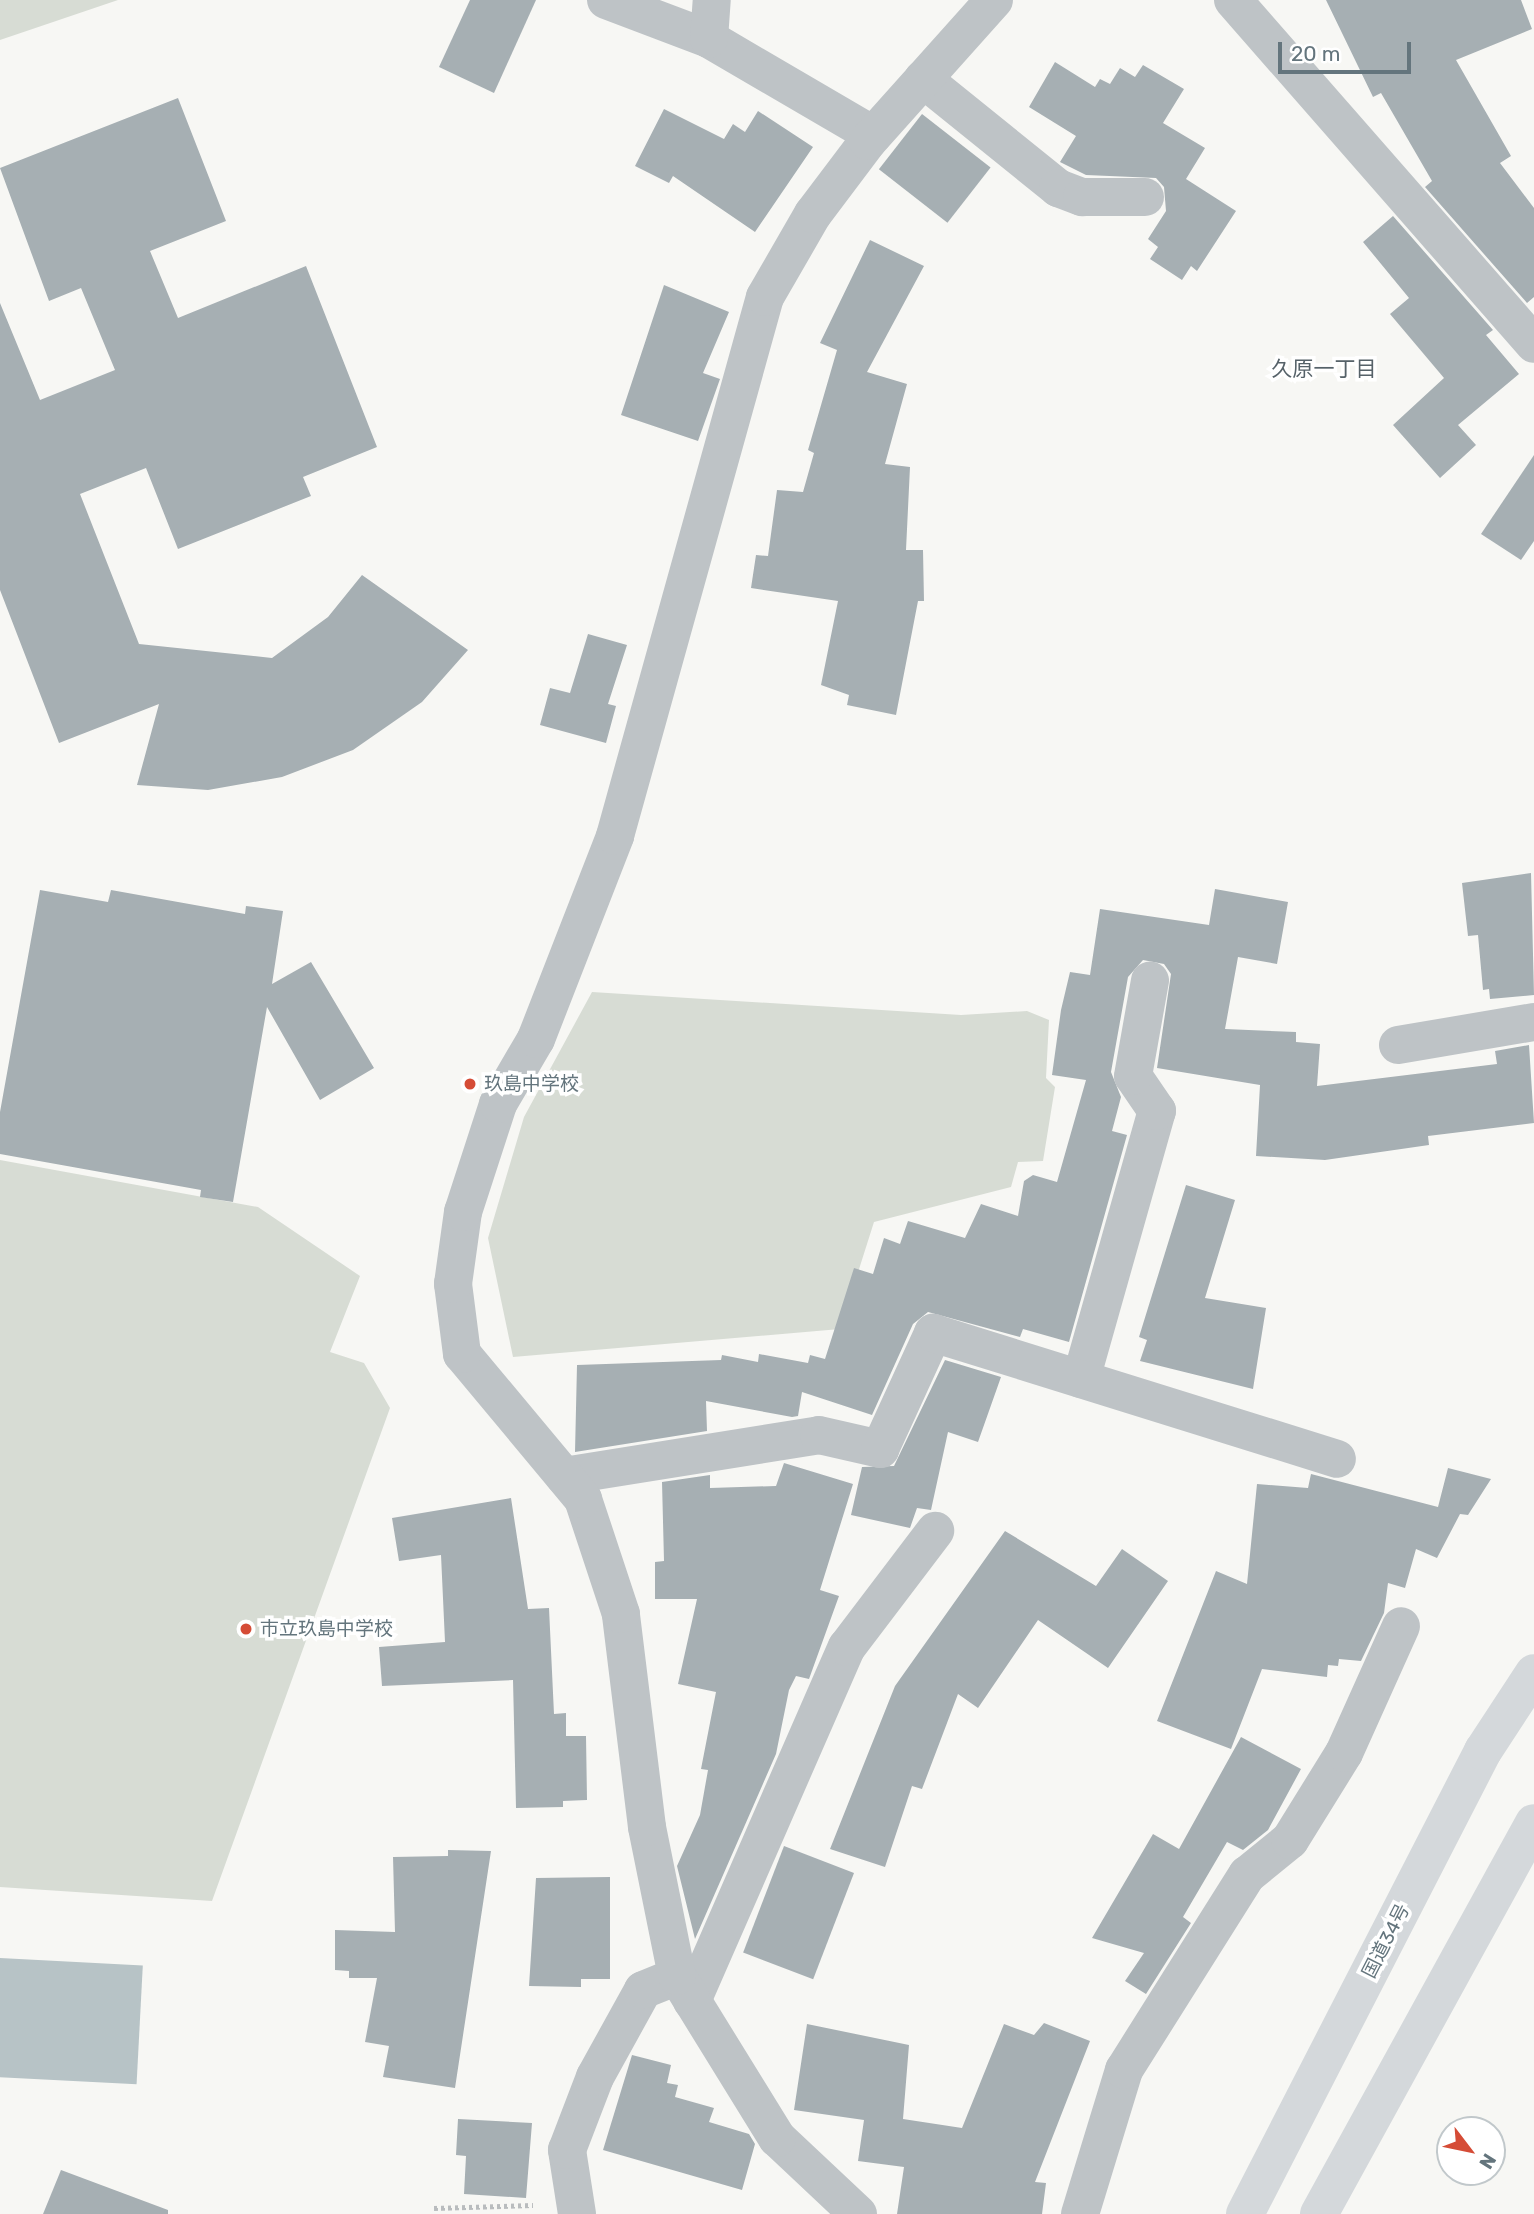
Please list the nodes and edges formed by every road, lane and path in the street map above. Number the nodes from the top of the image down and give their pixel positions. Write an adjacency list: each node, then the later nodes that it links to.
1 (606, 0): 5 (street)
2 (712, 0): 5 (street)
3 (994, 0): 6 (street)
4 (1233, 0): 9 (street)
5 (709, 39): 7 (street)
6 (923, 79): 7 (street); 8 (street)
7 (873, 135): 15 (street)
8 (1145, 197)
9 (1533, 340)
10 (1150, 981): 13 (street)
11 (1534, 1022): 12 (street)
12 (1398, 1045)
13 (1081, 1380): 14 (street); 15 (street)
14 (1337, 1459)
15 (564, 1476): 20 (street)
16 (935, 1531): 20 (street)
17 (1401, 1626): 24 (street)
18 (1534, 1673): 25 (highway, 国道34号)
19 (1534, 1823): 26 (highway)
20 (685, 1988): 21 (street); 23 (street)
21 (576, 2207): 22 (path)
22 (434, 2208)
23 (858, 2214)
24 (1080, 2214)
25 (1245, 2214)
26 (1319, 2214)

